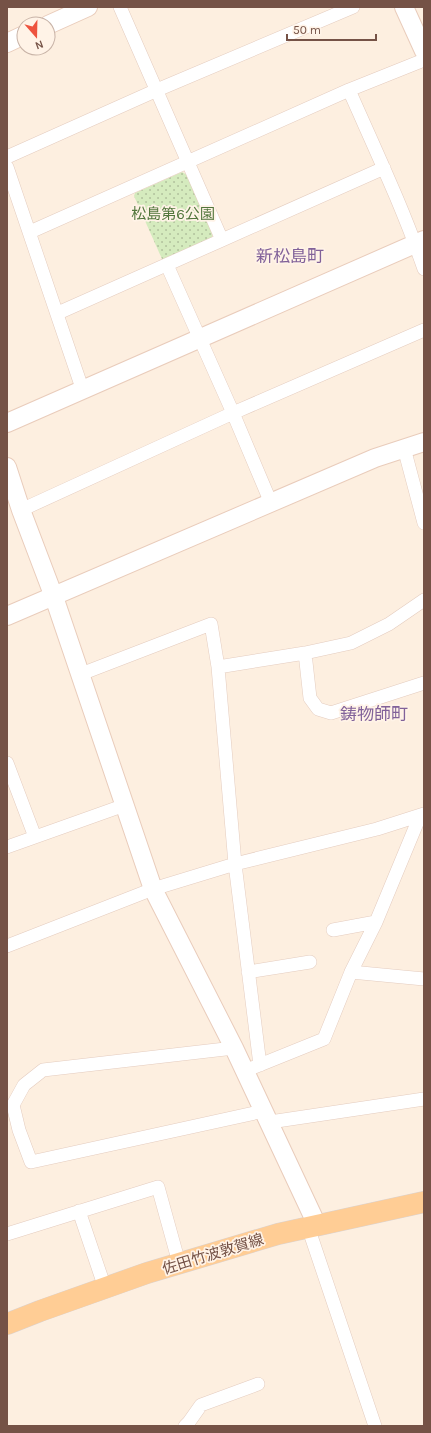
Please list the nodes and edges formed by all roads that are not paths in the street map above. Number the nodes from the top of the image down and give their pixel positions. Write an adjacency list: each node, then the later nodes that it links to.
1 (88, 7): 5 (street)
2 (120, 7): 8 (street)
3 (353, 7): 8 (street)
4 (404, 7): 6 (street)
5 (56, 21)
6 (424, 52)
7 (424, 60): 9 (street)
8 (157, 90): 10 (street); 11 (street)
9 (349, 90): 11 (street); 13 (street)
10 (7, 157)
11 (188, 162): 14 (street); 15 (street)
12 (7, 167): 14 (street)
13 (384, 168): 15 (street); 16 (street)
14 (30, 232): 19 (street)
15 (222, 240): 17 (street)
16 (420, 242): 18 (street); 21 (street)
17 (167, 265): 19 (street); 21 (street)
18 (424, 269)
19 (58, 313): 22 (street)
20 (424, 330): 23 (street)
21 (198, 338): 22 (street); 23 (street)
22 (83, 391): 24 (street)
23 (232, 413): 28 (street); 29 (street)
24 (7, 423)
25 (424, 442): 26 (street)
26 (404, 448): 28 (street); 30 (street)
27 (7, 467): 29 (street)
28 (271, 503): 31 (street)
29 (21, 510): 31 (street)
30 (424, 523)
31 (54, 597): 33 (street); 36 (street)
32 (424, 600): 34 (street)
33 (7, 616)
34 (305, 653): 35 (street); 37 (street)
35 (218, 666): 36 (street); 43 (street)
36 (80, 674): 39 (street)
37 (424, 683)
38 (7, 763): 41 (street)
39 (125, 805): 41 (street); 44 (street)
40 (422, 815): 43 (street); 45 (street)
41 (35, 836): 42 (street)
42 (7, 847)
43 (235, 864): 44 (street); 49 (street)
44 (153, 889): 47 (street); 52 (street)
45 (376, 922): 46 (street); 50 (street)
46 (333, 930)
47 (7, 946)
48 (310, 962): 49 (street)
49 (248, 972): 53 (street)
50 (352, 972): 51 (street); 53 (street)
51 (424, 978)
52 (234, 1048): 53 (street); 56 (street)
53 (252, 1068): 55 (street)
54 (424, 1099): 55 (street)
55 (267, 1116): 56 (street); 59 (street)
56 (13, 1132)
57 (424, 1202): 59 (main road, 佐田竹波敦賀線)
58 (79, 1211): 60 (street); 61 (street); 62 (street)
59 (313, 1226): 61 (main road, 佐田竹波敦賀線); 66 (street)
60 (7, 1234)
61 (180, 1263): 62 (main road, 佐田竹波敦賀線)
62 (105, 1288): 63 (main road, 佐田竹波敦賀線)
63 (8, 1322)
64 (258, 1384): 65 (street)
65 (185, 1426)
66 (375, 1426)

